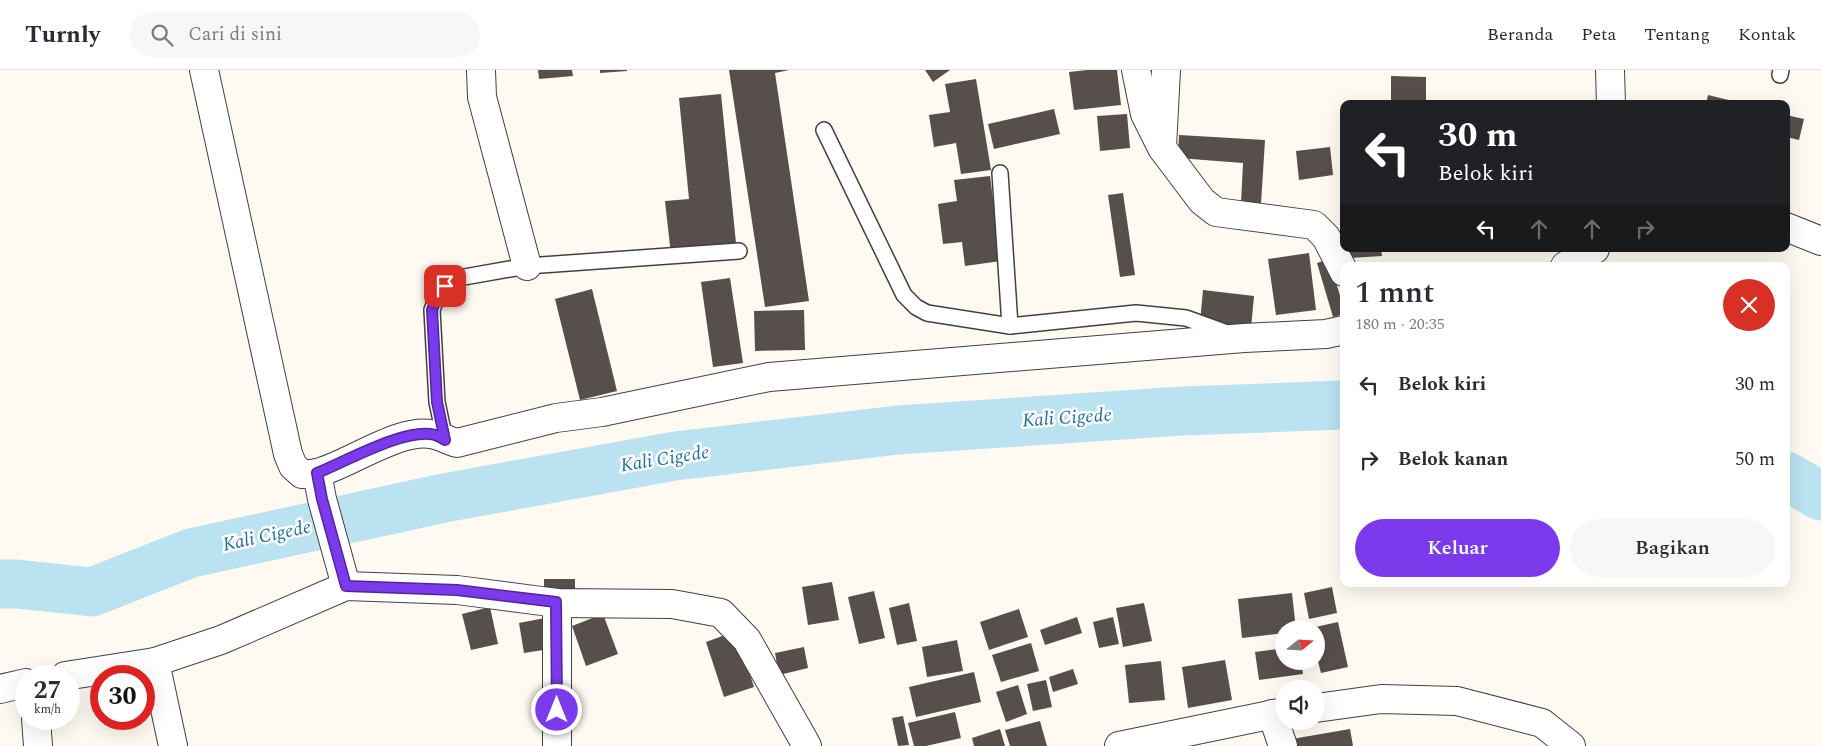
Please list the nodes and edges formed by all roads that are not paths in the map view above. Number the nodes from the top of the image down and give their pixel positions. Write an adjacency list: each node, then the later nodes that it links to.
1 (204, 70): 21 (street)
2 (481, 70): 16 (street)
3 (1136, 70): 8 (street)
4 (1166, 70): 8 (street)
5 (1610, 70): 6 (street)
6 (1611, 100)
7 (824, 130): 17 (lane)
8 (1162, 148): 15 (street)
9 (1000, 173): 17 (lane)
10 (1790, 229): 11 (street)
11 (1821, 241)
12 (739, 251): 16 (lane)
13 (1590, 252): 14 (street)
14 (1572, 262)
15 (1340, 264)
16 (527, 266): 20 (lane)
17 (1010, 326): 19 (lane)
18 (1340, 331): 19 (street)
19 (1244, 338): 20 (street)
20 (445, 440): 21 (street)
21 (317, 473): 22 (street)
22 (344, 579): 23 (street); 24 (street)
23 (556, 602): 34 (street); 35 (street)
24 (155, 662): 25 (street); 33 (street)
25 (80, 674)
26 (15, 686): 27 (street)
27 (0, 689)
28 (1325, 707): 38 (street)
29 (1275, 714): 36 (street)
30 (37, 730): 32 (street)
31 (1281, 730): 37 (street)
32 (38, 746)
33 (173, 746)
34 (557, 746)
35 (807, 746)
36 (1121, 746)
37 (1283, 746)
38 (1571, 746)

